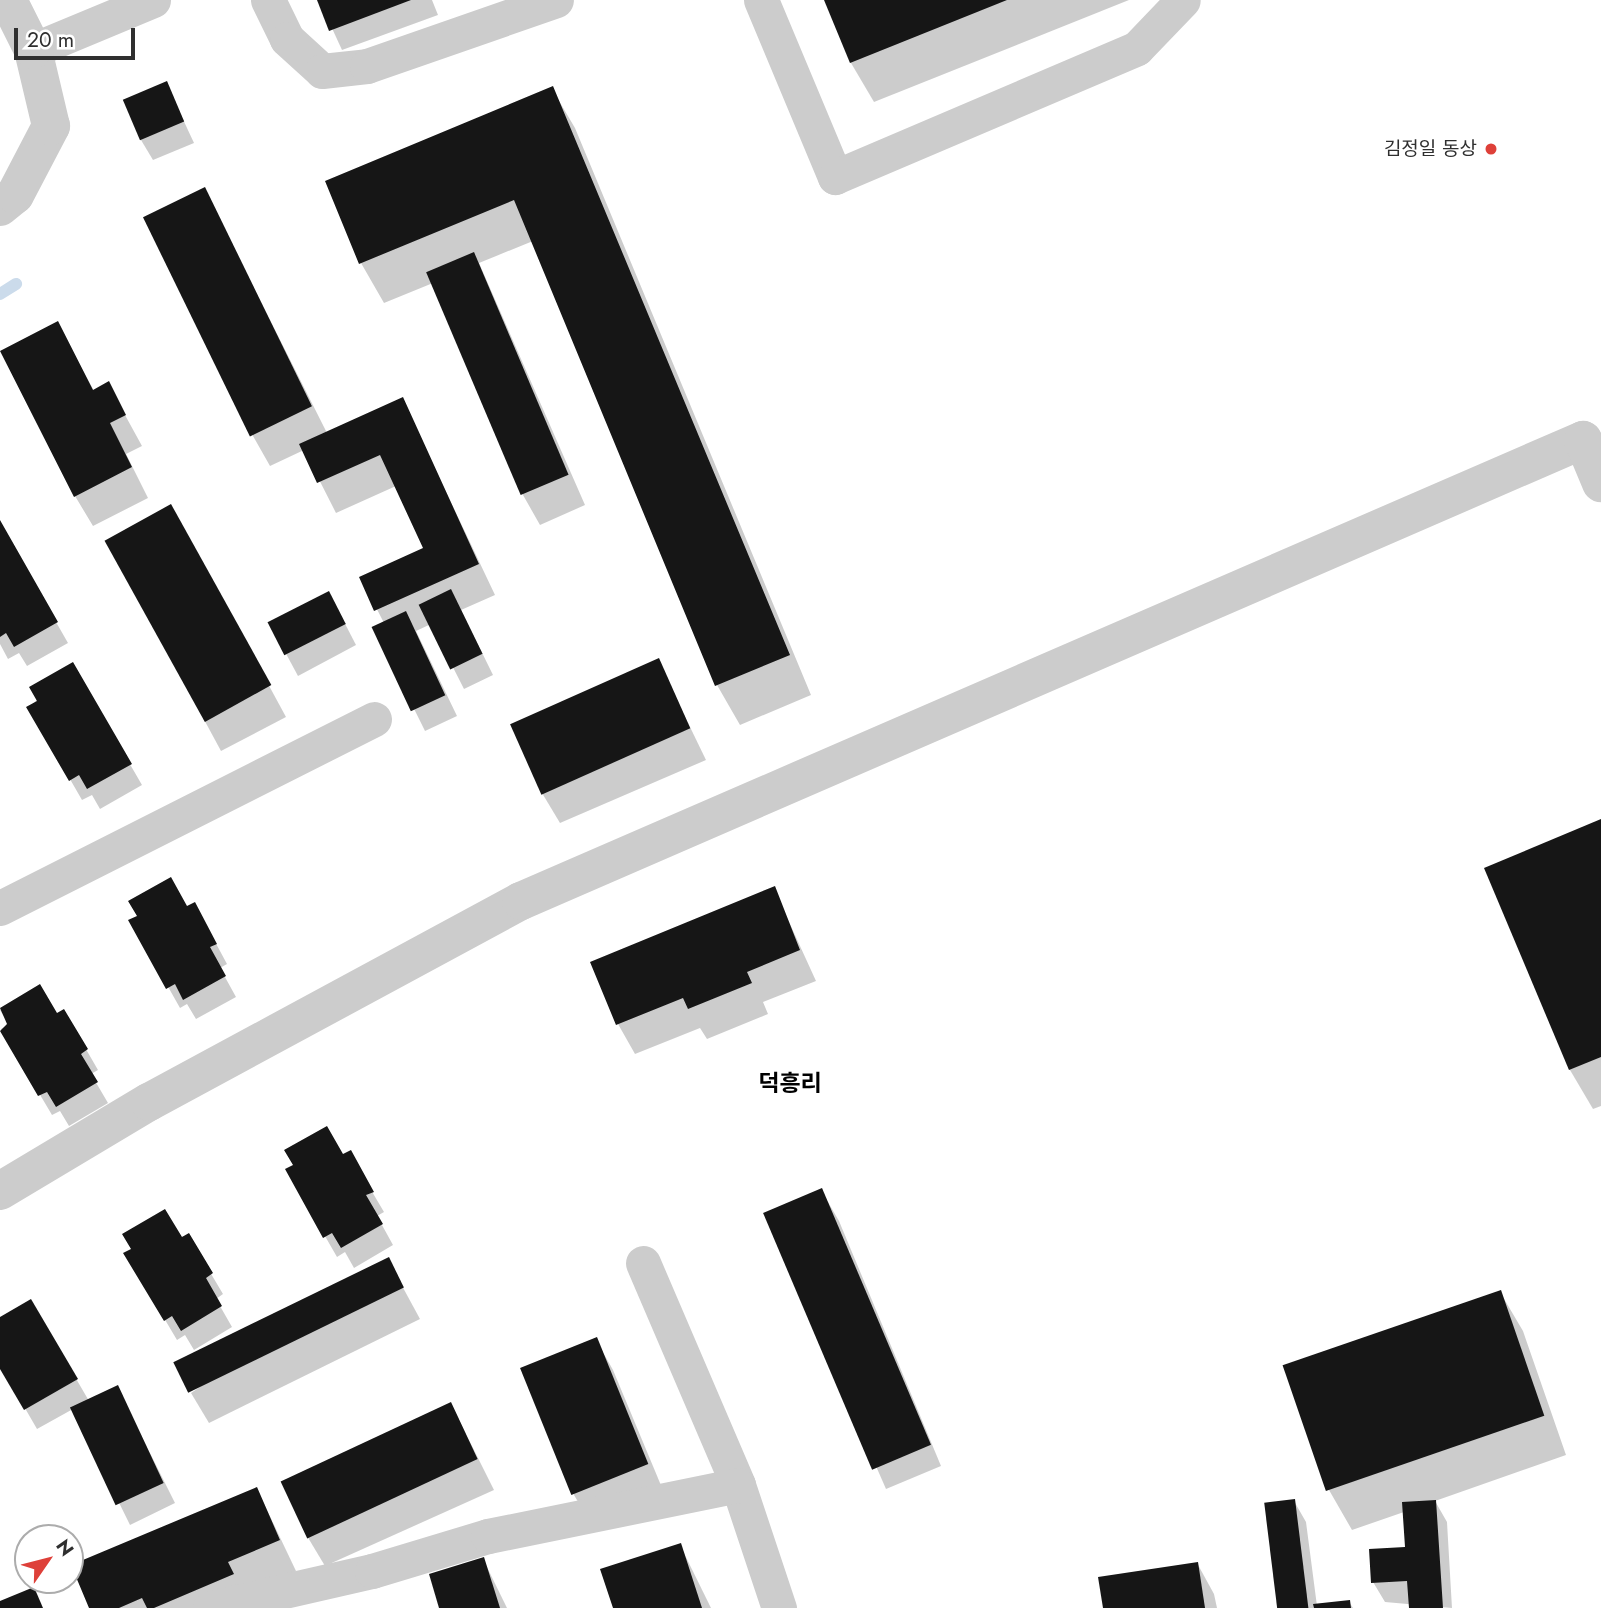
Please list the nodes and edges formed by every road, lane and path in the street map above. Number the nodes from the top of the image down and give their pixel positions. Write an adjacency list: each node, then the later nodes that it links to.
1 (8, 0): 7 (street)
2 (153, 0): 7 (street)
3 (268, 0): 4 (street)
4 (556, 0)
5 (761, 0): 6 (street)
6 (1183, 0)
7 (33, 50): 8 (street)
8 (0, 207)
9 (1592, 436): 10 (street); 13 (street)
10 (1601, 483)
11 (374, 719): 12 (street)
12 (0, 908)
13 (0, 1191)
14 (643, 1263): 15 (street)
15 (738, 1485): 16 (street); 17 (street)
16 (210, 1608)
17 (779, 1608)

